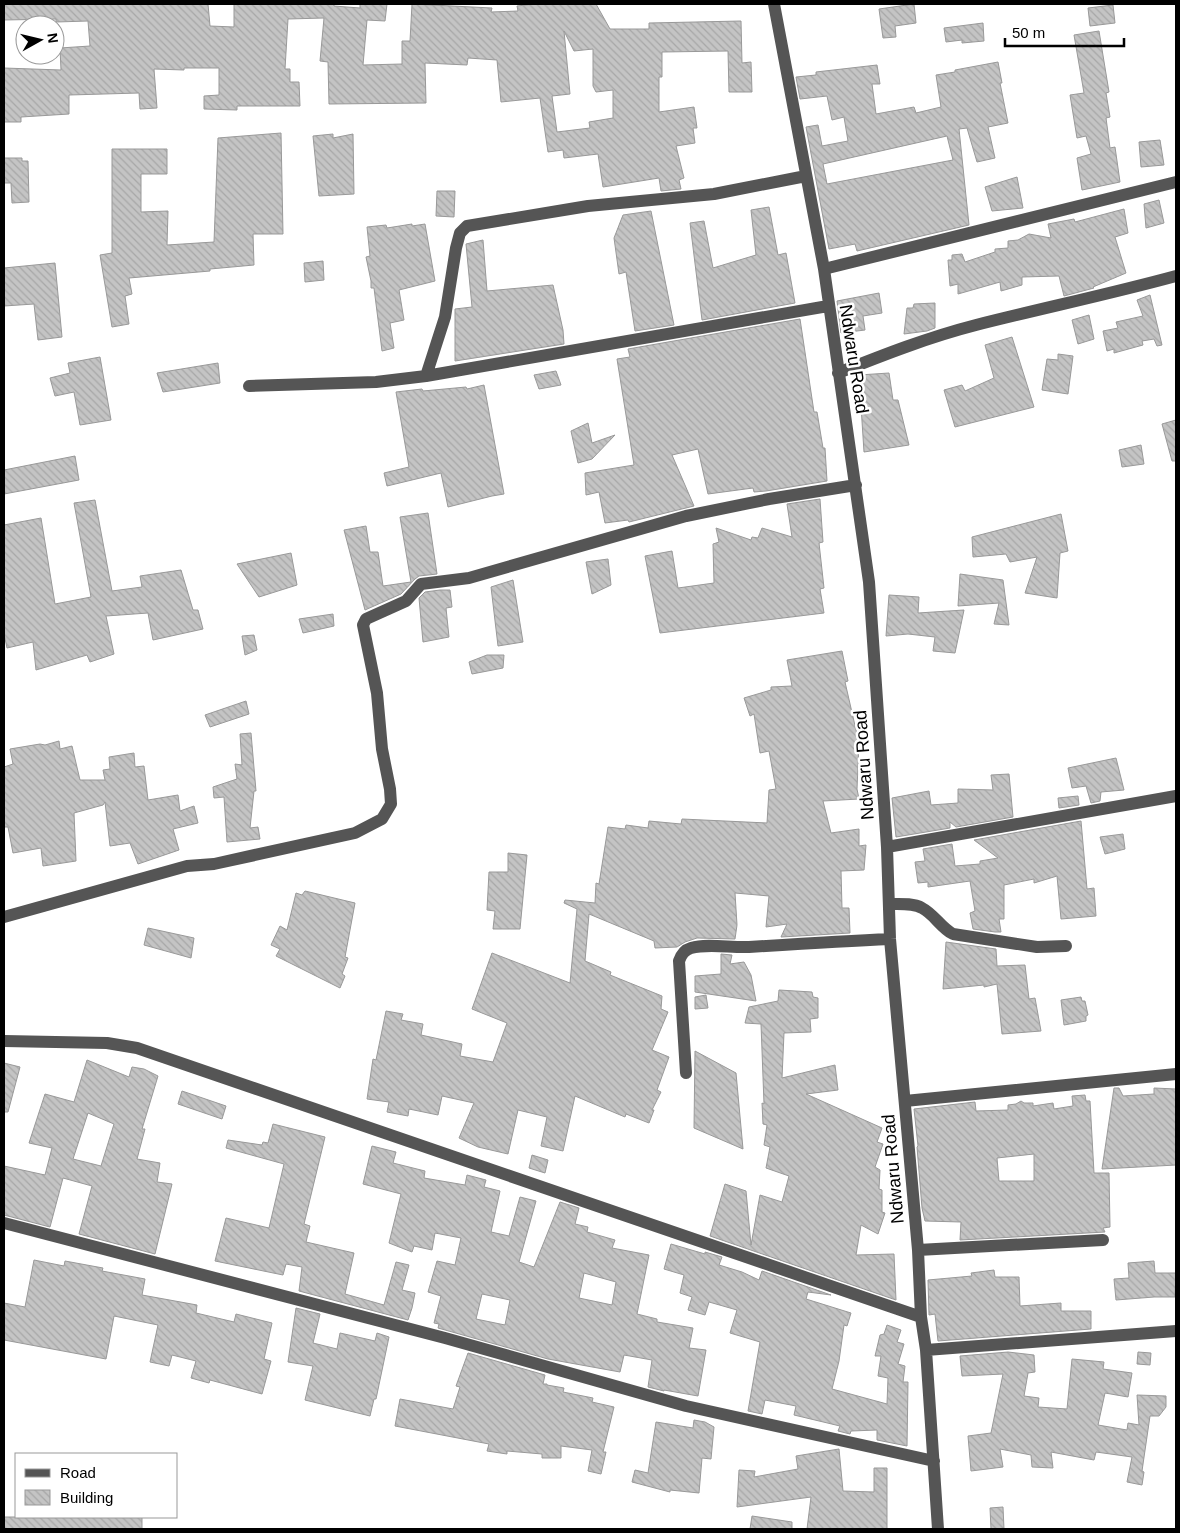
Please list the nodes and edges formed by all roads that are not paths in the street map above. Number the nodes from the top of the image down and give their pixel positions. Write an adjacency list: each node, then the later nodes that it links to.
1 (774, 4): 2 (street, Ndwaru Road)
2 (806, 176): 4 (street, Ndwaru Road); 8 (street)
3 (1176, 182): 4 (street)
4 (824, 268): 6 (street, Ndwaru Road)
5 (1176, 276): 7 (street)
6 (828, 306): 7 (street, Ndwaru Road); 8 (street)
7 (838, 373): 10 (street, Ndwaru Road)
8 (426, 376): 9 (street)
9 (249, 386)
10 (856, 486): 12 (street, Ndwaru Road); 14 (street)
11 (1176, 796): 12 (street)
12 (887, 847): 13 (street, Ndwaru Road)
13 (890, 904): 15 (street, Ndwaru Road); 16 (street)
14 (4, 917)
15 (890, 939): 18 (street); 20 (street, Ndwaru Road)
16 (1066, 946)
17 (4, 1041): 24 (street)
18 (686, 1073)
19 (1176, 1074): 20 (street)
20 (905, 1101): 23 (street, Ndwaru Road)
21 (4, 1223): 27 (street)
22 (1104, 1240): 23 (street)
23 (918, 1250): 24 (street, Ndwaru Road)
24 (921, 1317): 26 (street, Ndwaru Road)
25 (1176, 1331): 26 (street)
26 (926, 1350): 27 (street, Ndwaru Road)
27 (934, 1461): 28 (street, Ndwaru Road)
28 (938, 1529)

